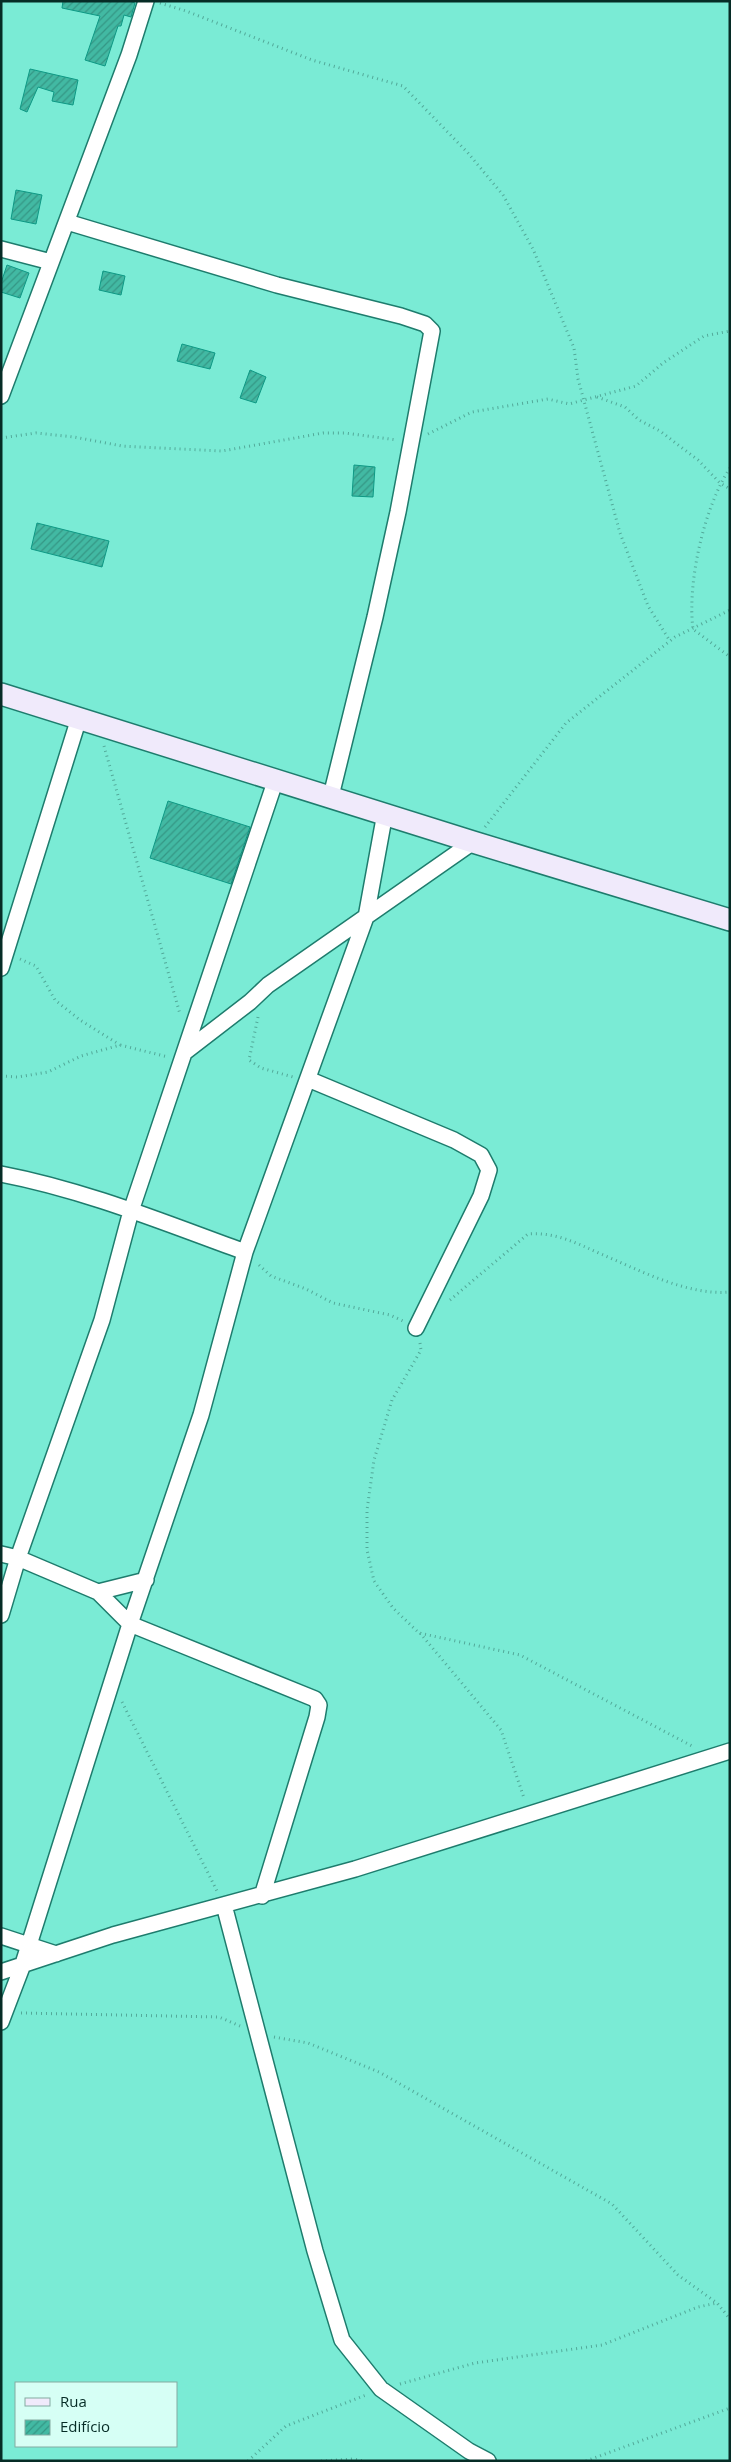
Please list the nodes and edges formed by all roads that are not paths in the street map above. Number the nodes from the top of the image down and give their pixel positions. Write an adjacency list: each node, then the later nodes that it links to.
1 (146, 1): 2 (street)
2 (68, 222): 4 (street); 9 (street)
3 (1, 250): 4 (street)
4 (51, 262): 5 (street)
5 (1, 396)
6 (1, 694): 7 (main road)
7 (88, 721): 8 (main road); 14 (street)
8 (276, 779): 9 (main road); 15 (street)
9 (331, 796): 10 (main road)
10 (385, 813): 11 (main road); 12 (street)
11 (473, 842): 12 (street); 13 (main road)
12 (366, 917): 15 (street); 16 (street)
13 (730, 920)
14 (1, 968)
15 (186, 1051): 18 (street)
16 (308, 1079): 19 (street); 20 (street)
17 (1, 1174): 18 (street)
18 (131, 1210): 19 (street); 22 (street)
19 (245, 1252): 23 (street)
20 (416, 1328)
21 (1, 1554): 22 (street)
22 (18, 1558): 24 (street); 25 (street)
23 (146, 1580): 24 (street); 26 (street)
24 (98, 1592): 26 (street)
25 (1, 1615)
26 (130, 1624): 28 (street); 31 (street)
27 (730, 1751): 28 (street)
28 (262, 1896): 29 (street)
29 (224, 1905): 32 (street); 36 (street)
30 (1, 1936): 31 (street)
31 (29, 1944): 32 (street); 33 (street)
32 (56, 1954): 33 (street)
33 (22, 1966): 34 (street); 35 (street)
34 (1, 1972)
35 (3, 2017)
36 (488, 2461)

